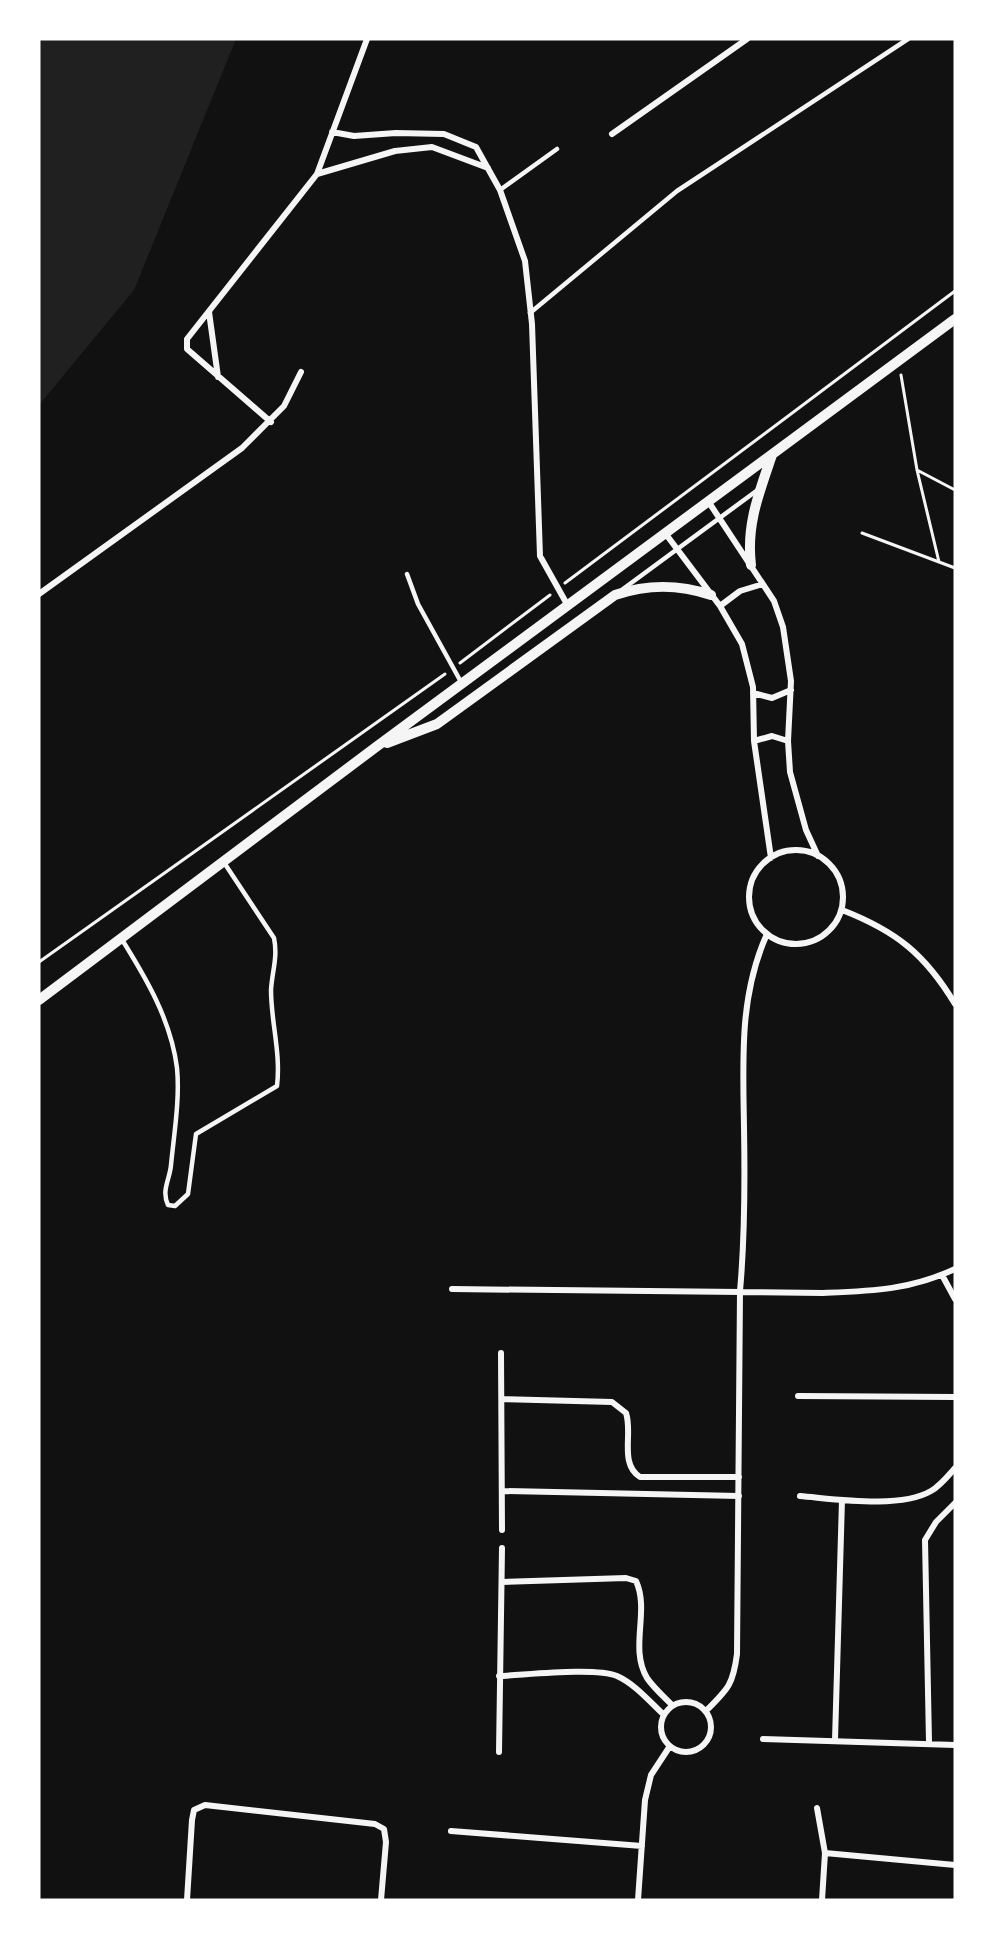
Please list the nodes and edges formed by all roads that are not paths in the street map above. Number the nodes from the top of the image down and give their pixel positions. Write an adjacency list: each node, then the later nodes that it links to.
1 (367, 39): 4 (street)
2 (747, 39): 5 (street)
3 (908, 39): 11 (lane)
4 (332, 132): 7 (street); 8 (street)
5 (612, 134)
6 (557, 149): 9 (lane)
7 (489, 168): 8 (street); 9 (street)
8 (317, 174): 10 (street)
9 (500, 190): 11 (street)
10 (209, 312): 14 (street); 14 (street)
11 (530, 313): 28 (street)
12 (955, 319): 16 (street)
13 (301, 372): 15 (street)
14 (218, 378): 15 (street)
15 (271, 422): 25 (street)
16 (773, 455): 17 (street); 18 (street)
17 (761, 488): 19 (lane); 22 (street)
18 (708, 501): 19 (street); 20 (street)
19 (719, 518): 21 (lane); 22 (street)
20 (666, 533): 21 (street); 28 (street)
21 (678, 549): 26 (street); 27 (lane)
22 (751, 565): 24 (street)
23 (407, 574): 30 (lane)
24 (763, 584): 29 (street); 31 (street)
25 (39, 594)
26 (711, 594): 27 (street); 29 (street)
27 (615, 595): 35 (street)
28 (569, 606): 30 (street)
29 (720, 606): 32 (street)
30 (462, 684): 35 (street)
31 (791, 690): 32 (street); 34 (street)
32 (753, 693): 33 (street)
33 (754, 741): 34 (street); 37 (street)
34 (788, 741): 36 (street)
35 (376, 747): 38 (street)
36 (818, 856): 37 (street); 39 (street)
37 (771, 858): 40 (street)
38 (224, 861): 41 (street); 41 (lane)
39 (842, 910): 40 (street); 43 (street)
40 (767, 934): 47 (street)
41 (121, 938): 42 (street)
42 (39, 1000)
43 (955, 1004)
44 (955, 1269): 45 (street)
45 (942, 1275): 47 (street); 48 (street)
46 (452, 1289): 47 (street)
47 (740, 1291): 54 (street)
48 (955, 1299)
49 (501, 1353): 52 (street)
50 (798, 1396): 51 (street)
51 (955, 1398)
52 (502, 1399): 54 (street); 55 (street)
53 (955, 1468): 58 (street)
54 (739, 1477): 56 (street)
55 (503, 1491): 56 (street); 60 (street)
56 (738, 1496): 65 (street)
57 (800, 1496): 58 (street)
58 (842, 1500): 68 (street)
59 (955, 1503): 69 (street)
60 (502, 1530)
61 (502, 1548): 62 (street)
62 (502, 1582): 63 (street); 64 (street)
63 (499, 1676): 66 (street); 72 (street)
64 (672, 1705): 65 (street); 66 (street)
65 (706, 1711): 71 (street)
66 (664, 1715): 71 (street)
67 (763, 1739): 68 (street)
68 (835, 1740): 69 (street)
69 (929, 1742): 70 (street)
70 (955, 1745)
71 (670, 1746): 75 (street)
72 (499, 1752)
73 (817, 1808): 76 (street)
74 (451, 1831): 75 (street)
75 (642, 1846): 80 (street)
76 (825, 1852): 77 (street); 81 (street)
77 (955, 1865)
78 (187, 1900): 79 (street)
79 (381, 1900)
80 (638, 1900)
81 (822, 1900)

